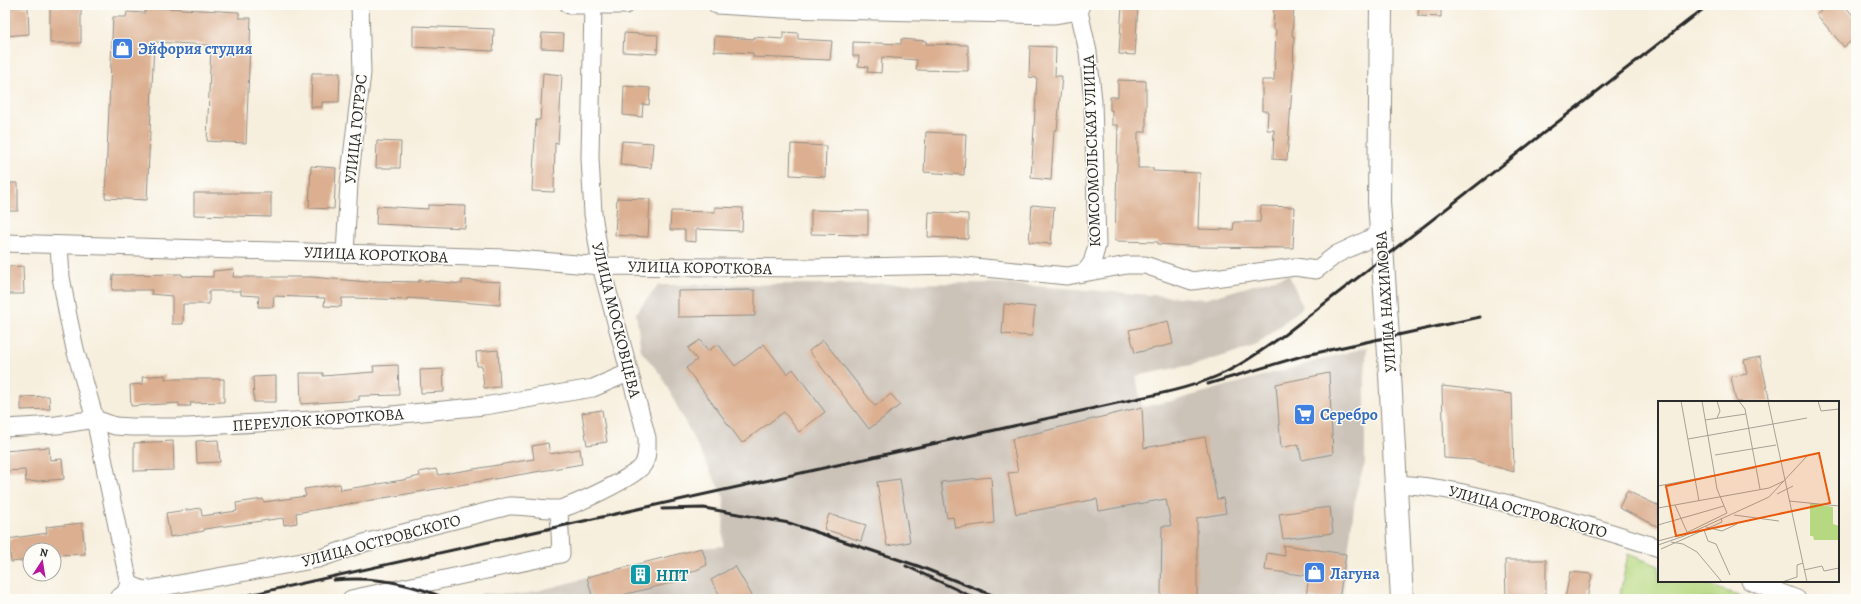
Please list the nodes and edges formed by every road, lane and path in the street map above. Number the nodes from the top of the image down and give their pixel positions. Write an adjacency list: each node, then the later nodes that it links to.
1 (360, 5): 11 (street, УЛИЦА ГОГРЭС)
2 (569, 5): 6 (street)
3 (626, 5): 6 (street)
4 (717, 5): 7 (street)
5 (1381, 5): 8 (main road, УЛИЦА НАХИМОВА)
6 (593, 6): 12 (street, УЛИЦА МОСКОВЦЕВА)
7 (1080, 8): 13 (street, КОМСОМОЛЬСКАЯ УЛИЦА)
8 (1380, 234): 13 (street, УЛИЦА КОРОТКОВА); 18 (main road, УЛИЦА НАХИМОВА)
9 (5, 243): 10 (street, УЛИЦА КОРОТКОВА)
10 (60, 245): 11 (street, УЛИЦА КОРОТКОВА); 15 (street)
11 (345, 253): 12 (street, УЛИЦА КОРОТКОВА)
12 (601, 266): 13 (street, УЛИЦА КОРОТКОВА); 14 (street, УЛИЦА МОСКОВЦЕВА)
13 (1085, 272)
14 (628, 374): 15 (street, ПЕРЕУЛОК КОРОТКОВА); 17 (street, УЛИЦА МОСКОВЦЕВА)
15 (95, 419): 16 (street, ПЕРЕУЛОК КОРОТКОВА); 22 (street)
16 (5, 428)
17 (643, 466): 19 (street, УЛИЦА ОСТРОВСКОГО)
18 (1395, 484): 20 (street, УЛИЦА ОСТРОВСКОГО); 25 (main road, УЛИЦА НАХИМОВА)
19 (560, 509): 22 (street, УЛИЦА ОСТРОВСКОГО); 24 (street)
20 (1658, 548)
21 (1753, 582): 26 (street)
22 (129, 584): 23 (street)
23 (117, 599)
24 (352, 599)
25 (1402, 599)
26 (1797, 599)

